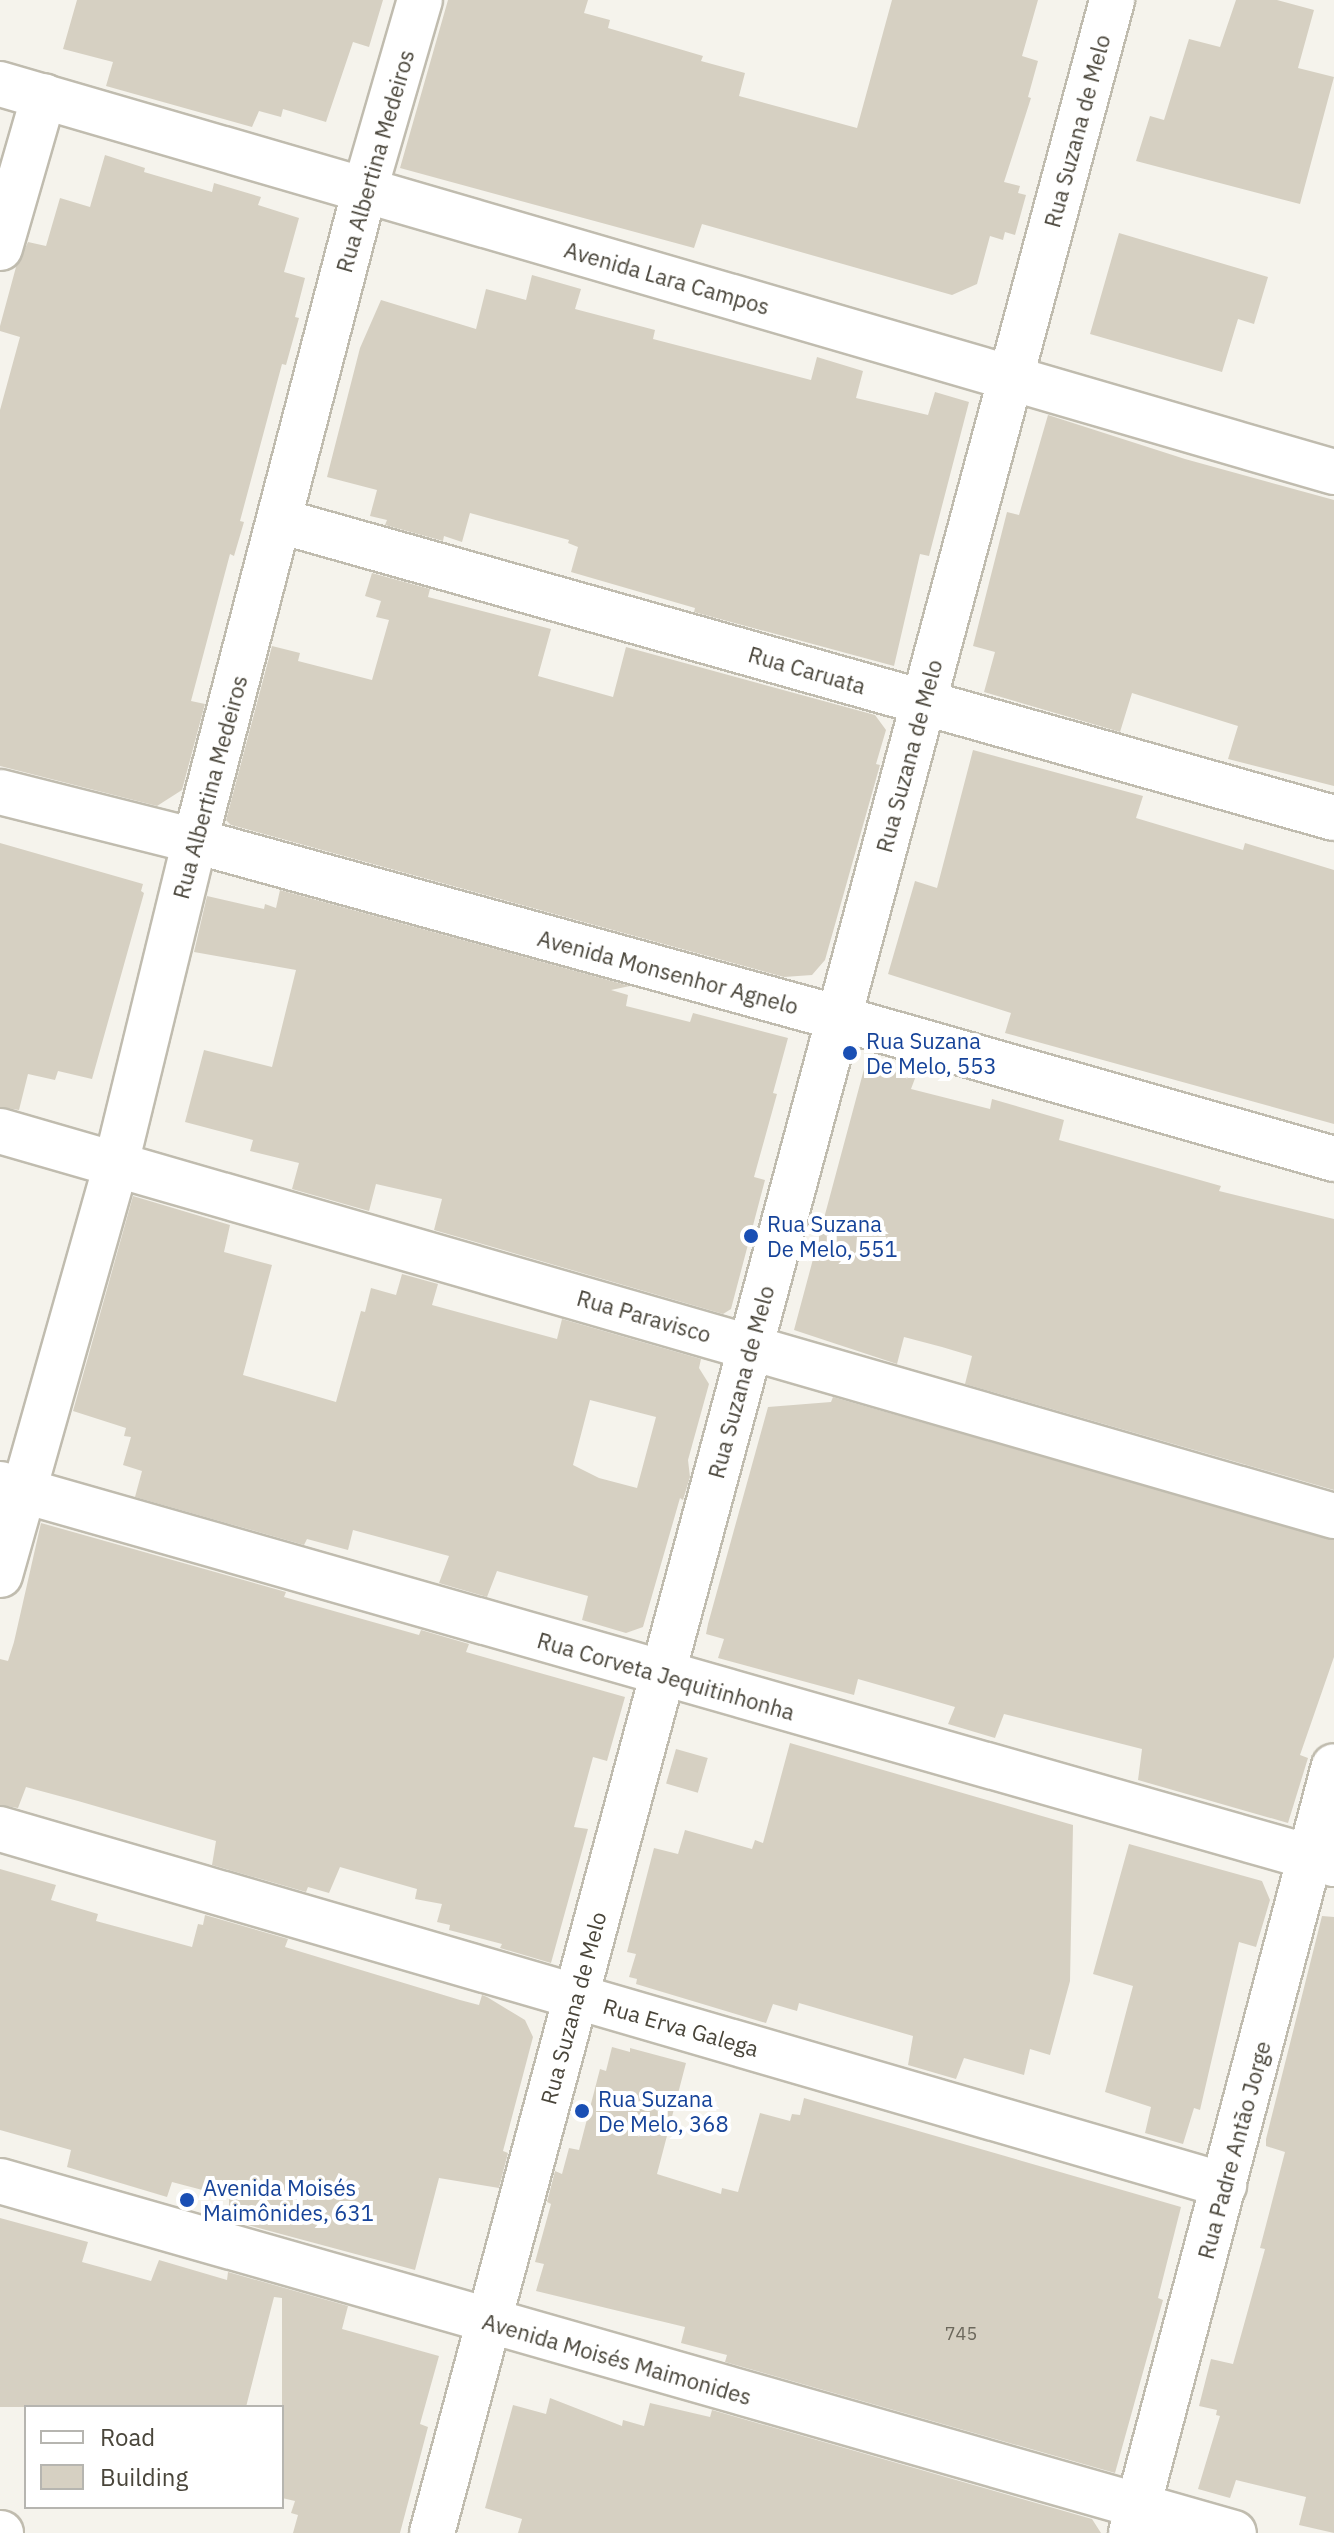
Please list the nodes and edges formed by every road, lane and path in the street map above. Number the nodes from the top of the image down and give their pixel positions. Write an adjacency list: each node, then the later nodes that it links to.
1 (420, 0): 5 (street, Rua Albertina Medeiros)
2 (1112, 0): 7 (street, Rua Suzana de Melo)
3 (0, 84): 4 (street, Avenida Lara Campos)
4 (44, 96): 5 (street, Avenida Lara Campos); 6 (street)
5 (365, 189): 7 (street, Avenida Lara Campos); 9 (street, Rua Albertina Medeiros)
6 (0, 248)
7 (1010, 379): 8 (street, Avenida Lara Campos); 10 (street, Rua Suzana de Melo)
8 (1334, 472)
9 (280, 521): 10 (street, Rua Caruata); 13 (street, Rua Albertina Medeiros)
10 (923, 703): 12 (street, Rua Caruata); 14 (street, Rua Suzana de Melo)
11 (0, 792): 13 (street, Avenida Monsenhor Agnelo)
12 (1334, 818)
13 (195, 841): 14 (street, Avenida Monsenhor Agnelo); 17 (street, Rua Albertina Medeiros)
14 (839, 1018): 16 (street, Avenida Monsenhor Agnelo); 18 (street, Rua Suzana de Melo)
15 (0, 1131): 17 (street, Rua Paravisco)
16 (1334, 1159)
17 (116, 1164): 18 (street, Rua Paravisco); 19 (street, Rua Albertina Medeiros)
18 (750, 1346): 20 (street, Rua Paravisco); 22 (street, Rua Suzana de Melo)
19 (12, 1488): 21 (street, Rua Albertina Medeiros); 22 (street, Rua Corveta Jequitinhonha)
20 (1334, 1516)
21 (0, 1575)
22 (662, 1675): 25 (street, Rua Corveta Jequitinhonha); 26 (street, Rua Suzana de Melo)
23 (1334, 1766): 25 (street, Rua Padre Antão Jorge)
24 (0, 1829): 26 (street, Rua Erva Galega)
25 (1323, 1860): 28 (street, Rua Padre Antão Jorge)
26 (576, 1997): 28 (street, Rua Erva Galega); 29 (street, Rua Suzana de Melo)
27 (0, 2181): 29 (street, Avenida Moisés Maimonides)
28 (1224, 2185): 30 (street, Rua Padre Antão Jorge)
29 (489, 2322): 30 (street, Avenida Moisés Maimonides); 31 (street, Rua Suzana de Melo)
30 (1134, 2519): 32 (street, Avenida Moisés Maimonides)
31 (432, 2533)
32 (1234, 2533)

